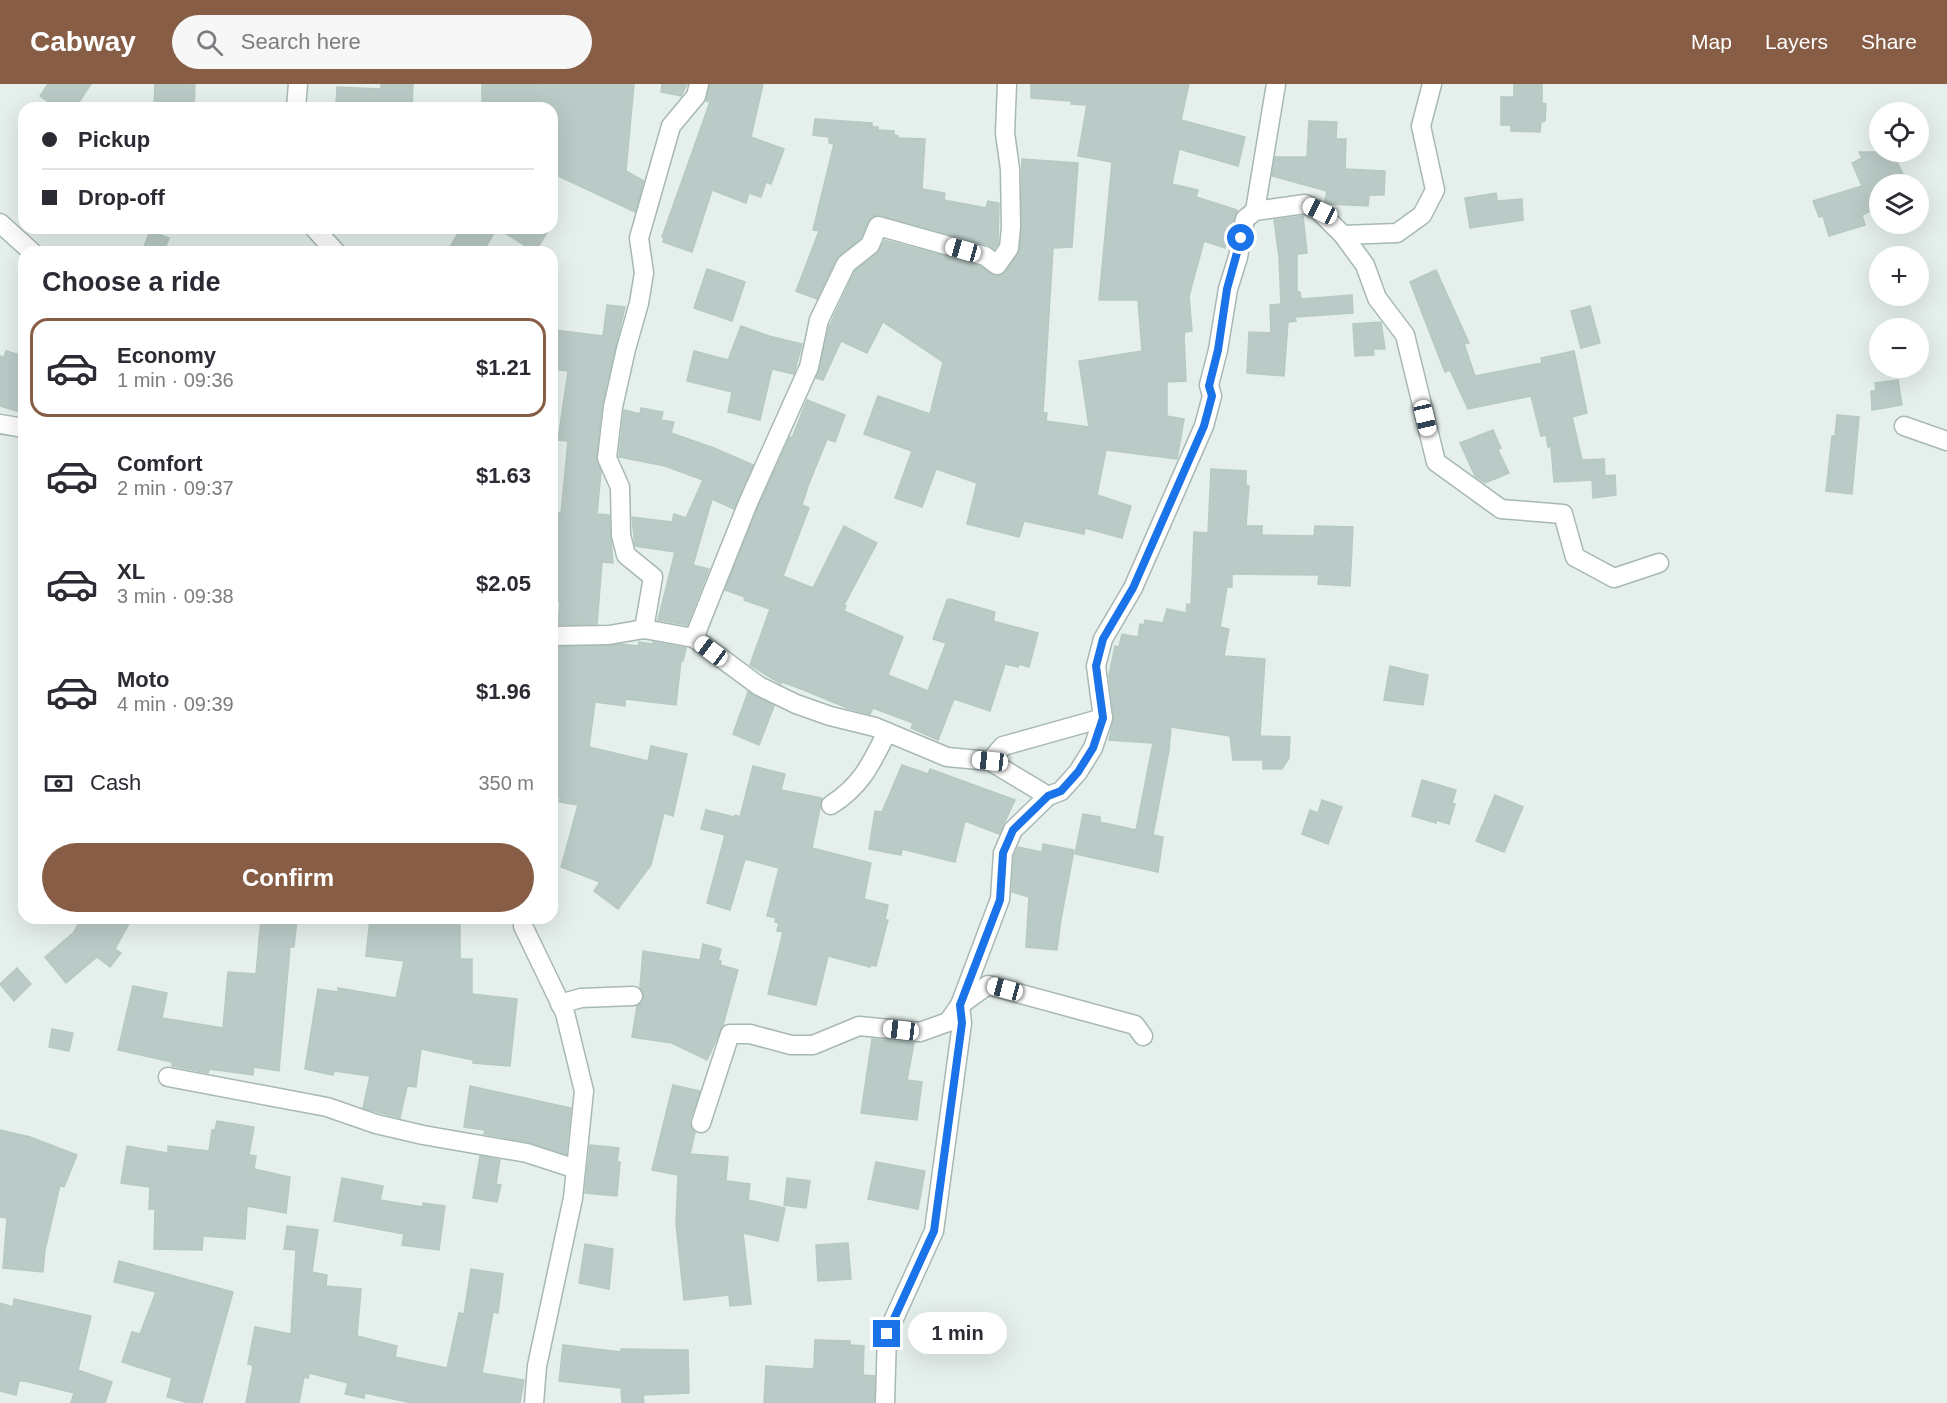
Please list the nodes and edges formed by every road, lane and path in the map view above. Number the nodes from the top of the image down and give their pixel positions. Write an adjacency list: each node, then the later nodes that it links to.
1 (298, 84): 6 (street)
2 (699, 84): 18 (street)
3 (1007, 84): 20 (street)
4 (1276, 84): 7 (street)
5 (1432, 84): 10 (street)
6 (296, 102)
7 (1254, 211): 10 (street); 21 (street)
8 (0, 223): 11 (street)
9 (320, 234): 12 (street)
10 (1343, 235): 17 (street)
11 (25, 246)
12 (330, 246)
13 (0, 424): 15 (street)
14 (1904, 426): 16 (street)
15 (18, 427)
16 (1947, 441)
17 (1659, 563)
18 (644, 629): 19 (street); 20 (street)
19 (558, 636)
20 (694, 638): 22 (street)
21 (1103, 718): 23 (street); 24 (street)
22 (887, 732): 23 (street); 25 (street)
23 (990, 761): 24 (street)
24 (1048, 796): 29 (street)
25 (831, 805)
26 (523, 924): 28 (street)
27 (633, 996): 28 (street)
28 (560, 1004): 33 (street)
29 (960, 1005): 30 (street); 32 (street); 35 (street)
30 (1143, 1036)
31 (168, 1077): 33 (street)
32 (701, 1123)
33 (576, 1169): 34 (street)
34 (534, 1403)
35 (885, 1403)

